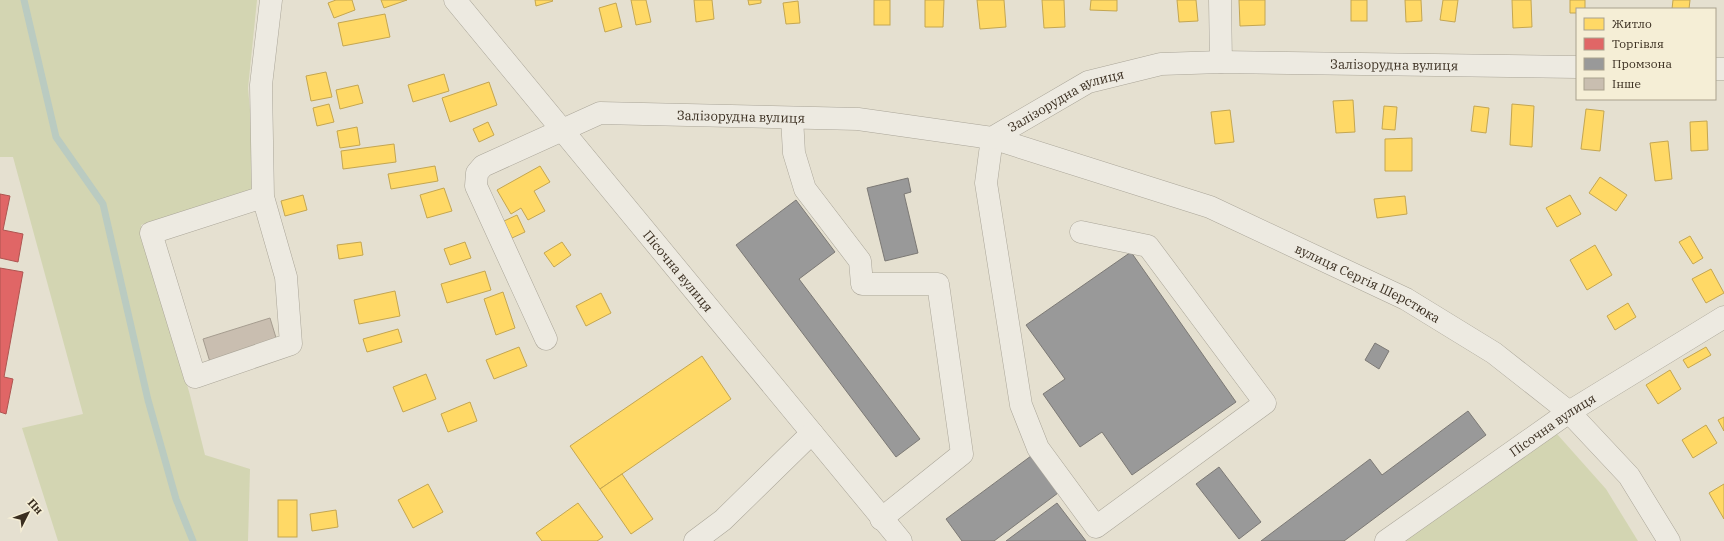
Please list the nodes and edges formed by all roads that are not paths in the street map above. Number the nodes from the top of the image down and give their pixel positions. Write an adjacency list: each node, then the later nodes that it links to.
1 (271, 0): 9 (street)
2 (456, 0): 7 (street, Пісочна вулиця)
3 (1220, 0): 4 (street)
4 (1220, 62): 5 (street, Залізорудна вулиця); 8 (street, Залізорудна вулиця)
5 (1576, 67)
6 (792, 118): 7 (street, Залізорудна вулиця); 8 (street, Залізорудна вулиця); 15 (street)
7 (563, 130): 12 (street, Залізорудна вулиця); 14 (street, Пісочна вулиця)
8 (992, 138): 10 (street); 13 (street, вулиця Сергія Шерстюка)
9 (263, 197): 9 (street)
10 (1081, 232)
11 (1724, 317): 13 (street, Пісочна вулиця)
12 (546, 339)
13 (1569, 412): 18 (street, Пісочна вулиця); 19 (street, вулиця Сергія Шерстюка)
14 (812, 433): 15 (street, Пісочна вулиця); 16 (street)
15 (881, 519): 17 (street, Пісочна вулиця)
16 (695, 541)
17 (901, 541)
18 (1386, 541)
19 (1669, 541)

